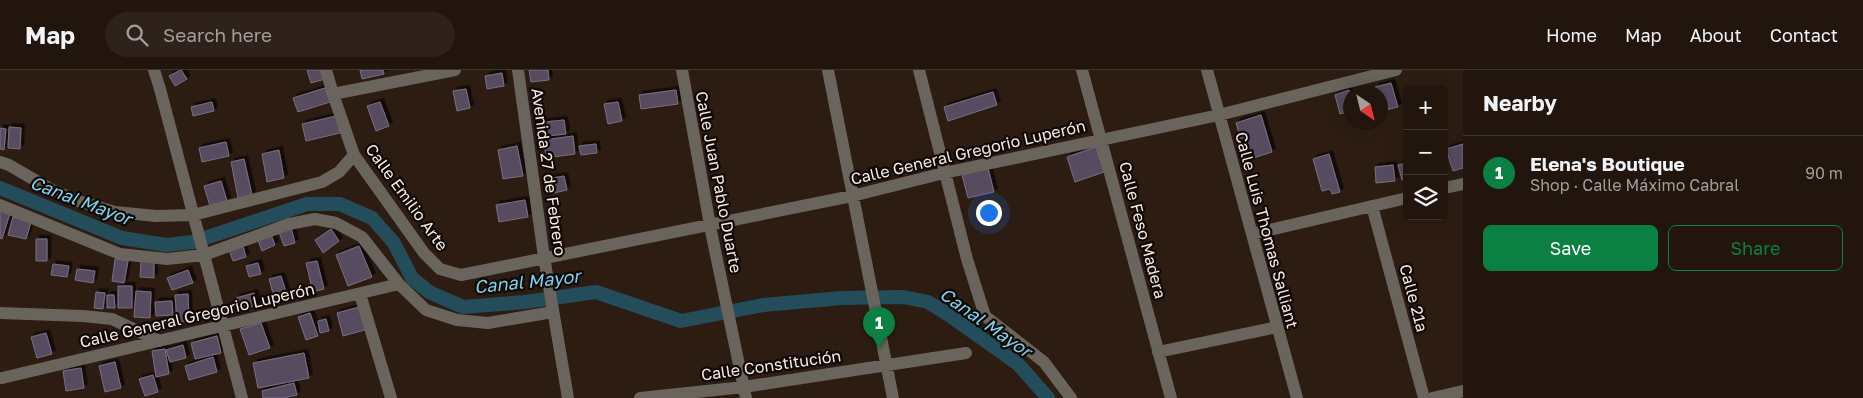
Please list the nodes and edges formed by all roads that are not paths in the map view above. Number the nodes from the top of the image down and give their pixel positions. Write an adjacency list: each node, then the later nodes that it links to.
1 (154, 70): 23 (street)
2 (326, 70): 11 (street, Calle Emilio Arte)
3 (455, 70): 11 (street)
4 (518, 70): 27 (street, Avenida 27 de Febrero)
5 (682, 70): 24 (street, Calle Juan Pablo Duarte)
6 (828, 70): 19 (street)
7 (918, 70): 16 (street)
8 (1082, 70): 13 (street, Calle Feso Madera)
9 (1207, 70): 12 (street, Calle Luis Thomas Salliant)
10 (1396, 70): 12 (street, Calle General Gregorio Luperón)
11 (333, 94): 14 (street, Calle Emilio Arte)
12 (1219, 114): 13 (street, Calle General Gregorio Luperón); 25 (street, Calle Luis Thomas Salliant)
13 (1102, 138): 16 (street, Calle General Gregorio Luperón); 35 (street, Calle Feso Madera)
14 (354, 155): 23 (street); 27 (street, Calle Emilio Arte)
15 (0, 162): 23 (street)
16 (944, 173): 19 (street, Calle General Gregorio Luperón); 46 (street)
17 (1463, 184): 18 (street)
18 (1448, 187)
19 (852, 196): 24 (street, Calle General Gregorio Luperón); 37 (street)
20 (1403, 199): 22 (street)
21 (0, 206): 26 (street)
22 (1372, 206): 25 (street); 49 (street, Calle 21ª)
23 (195, 221): 26 (street)
24 (710, 226): 27 (street, Calle General Gregorio Luperón); 40 (street, Calle Juan Pablo Duarte)
25 (1252, 234): 33 (street, Calle Luis Thomas Salliant)
26 (204, 254): 28 (street); 32 (street)
27 (544, 257): 30 (street, Avenida 27 de Febrero)
28 (399, 284): 29 (street, Calle General Gregorio Luperón); 30 (street)
29 (360, 294): 32 (street, Calle General Gregorio Luperón); 42 (street)
30 (553, 310): 43 (street, Avenida 27 de Febrero)
31 (0, 313): 34 (street)
32 (224, 327): 34 (street, Calle General Gregorio Luperón); 41 (street)
33 (1277, 327): 35 (street); 48 (street, Calle Luis Thomas Salliant)
34 (159, 341): 38 (street, Calle General Gregorio Luperón)
35 (1158, 352): 47 (street, Calle Feso Madera)
36 (966, 353): 37 (street, Calle Constitución)
37 (886, 365): 40 (street, Calle Constitución); 45 (street)
38 (2, 378)
39 (1463, 391): 50 (street)
40 (745, 392): 44 (street, Calle Constitución)
41 (242, 398)
42 (391, 398)
43 (568, 398)
44 (640, 398)
45 (892, 398)
46 (1071, 398)
47 (1171, 398)
48 (1298, 398)
49 (1424, 398)
50 (1432, 398)

